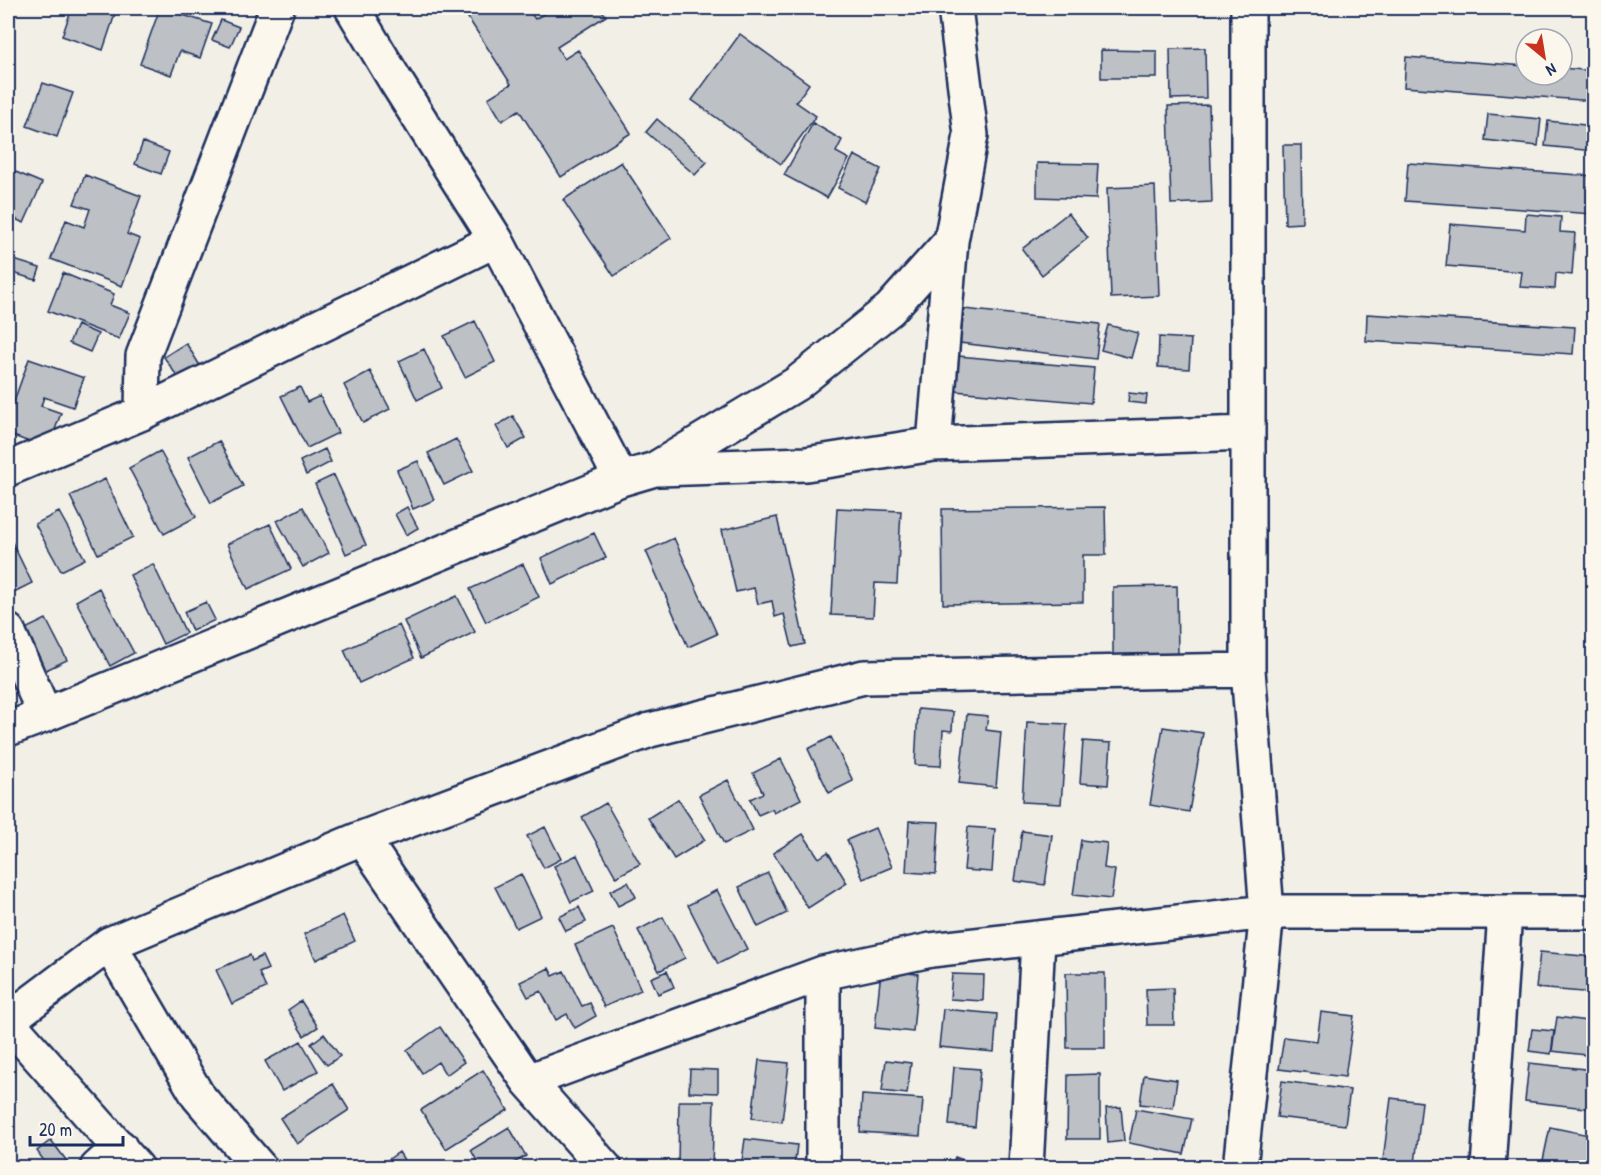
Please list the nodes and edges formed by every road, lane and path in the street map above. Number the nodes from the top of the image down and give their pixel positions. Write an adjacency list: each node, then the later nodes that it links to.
1 (277, 8): 7 (street)
2 (352, 8): 5 (street)
3 (955, 8): 6 (street)
4 (1248, 8): 8 (street)
5 (496, 240): 7 (street); 12 (street)
6 (951, 241): 9 (street); 11 (street)
7 (142, 413): 10 (street)
8 (1248, 433): 9 (street); 14 (street)
9 (934, 444): 11 (street)
10 (8, 469)
11 (655, 469): 12 (street)
12 (621, 479): 15 (street)
13 (8, 631): 15 (street)
14 (1248, 670): 17 (street); 18 (street)
15 (45, 715): 16 (street)
16 (8, 729)
17 (362, 838): 22 (street); 25 (street)
18 (1267, 912): 19 (street); 21 (street); 31 (street)
19 (1505, 912): 20 (street); 32 (street)
20 (1593, 912)
21 (1038, 939): 23 (street); 30 (street)
22 (109, 944): 24 (street); 27 (street)
23 (823, 973): 25 (street); 29 (street)
24 (8, 1021): 26 (street)
25 (528, 1081): 28 (street)
26 (118, 1161)
27 (260, 1167)
28 (605, 1167)
29 (823, 1167)
30 (1026, 1167)
31 (1240, 1167)
32 (1488, 1167)

